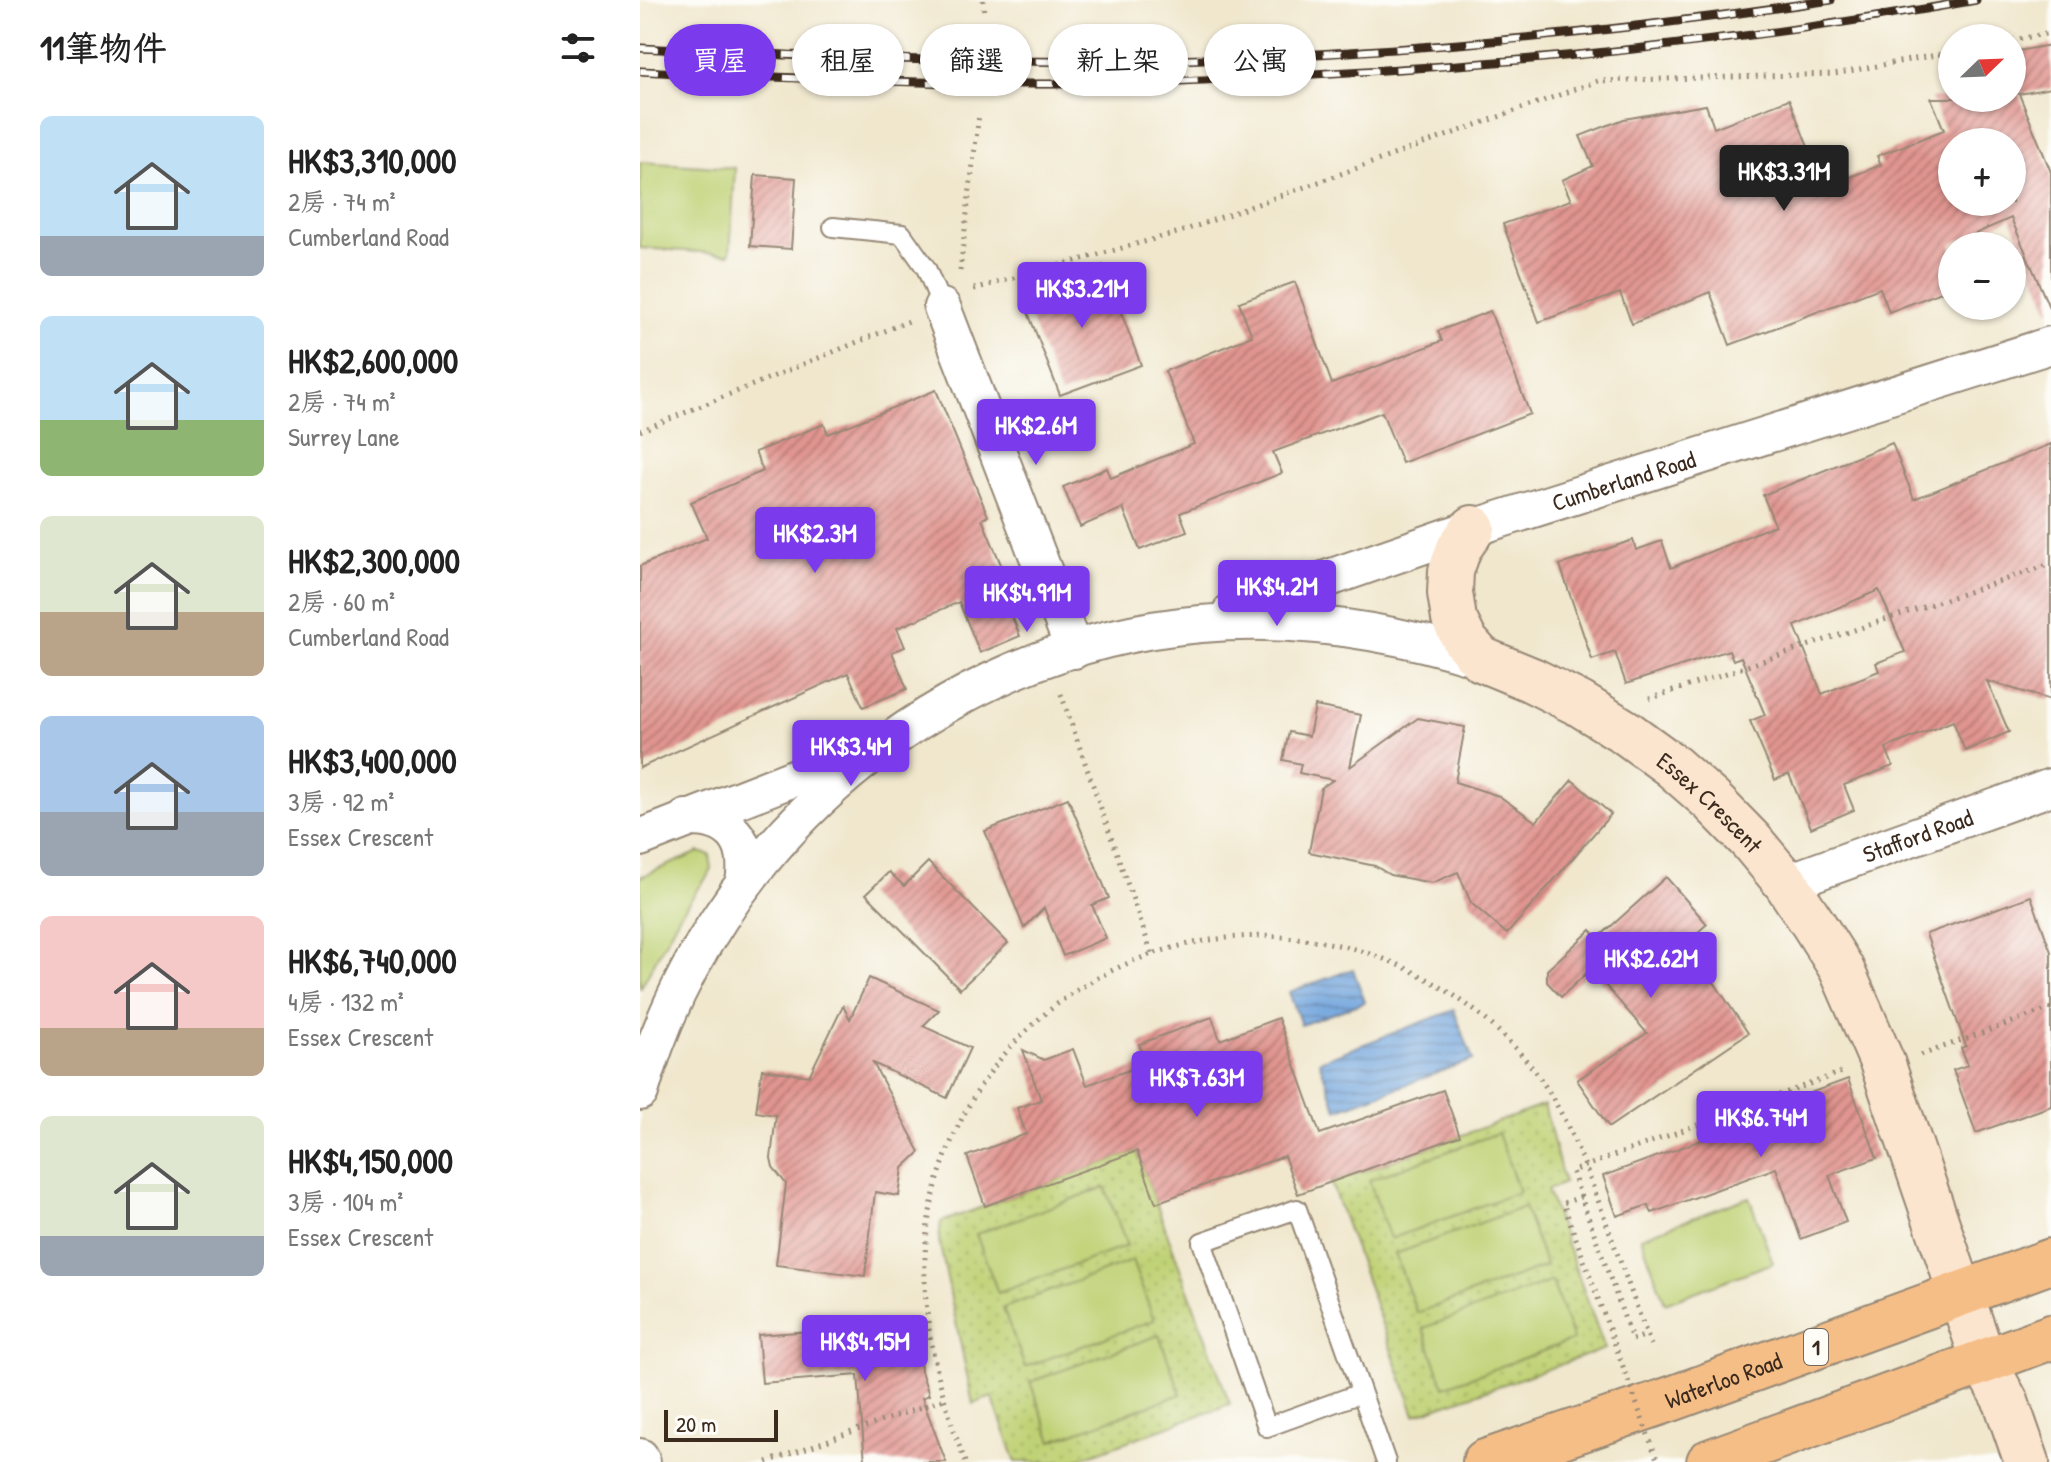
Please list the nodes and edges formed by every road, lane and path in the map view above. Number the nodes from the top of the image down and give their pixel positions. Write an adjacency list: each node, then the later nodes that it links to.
1 (983, 0): 2 (path)
2 (984, 13)
3 (2051, 33): 4 (path)
4 (2026, 37)
5 (1938, 55): 8 (path)
6 (979, 114): 8 (path)
7 (833, 227): 8 (lane)
8 (949, 300): 10 (path); 14 (street)
9 (2051, 345): 11 (street, Cumberland Road)
10 (640, 431)
11 (1473, 528): 13 (street, Cumberland Road); 15 (street)
12 (2051, 564): 17 (path)
13 (1198, 624): 14 (street); 15 (street, Essex Crescent)
14 (1074, 650): 18 (street)
15 (1481, 659): 23 (street, Essex Crescent)
16 (1058, 686): 24 (path)
17 (1637, 703)
18 (891, 740): 20 (street); 22 (street)
19 (2051, 787): 23 (street, Stafford Road)
20 (686, 818): 21 (street); 22 (street)
21 (640, 838)
22 (744, 883): 28 (street)
23 (1786, 883): 32 (street, Essex Crescent)
24 (1152, 954): 29 (path); 38 (path)
25 (2051, 1008): 26 (path)
26 (1912, 1058)
27 (1851, 1068): 29 (path)
28 (640, 1092)
29 (1585, 1166): 30 (path); 33 (path)
30 (1581, 1197): 33 (path, bridge); 43 (path, bridge)
31 (2051, 1261): 32 (highway, Waterloo Road / 1)
32 (1961, 1294): 36 (street, Essex Crescent); 42 (highway, Waterloo Road / 1)
33 (1647, 1335): 35 (path)
34 (2051, 1337): 36 (highway)
35 (1651, 1345)
36 (1984, 1362): 44 (highway); 45 (street, Essex Crescent)
37 (1361, 1393): 37 (lane); 41 (lane)
38 (944, 1399): 39 (path); 40 (path)
39 (767, 1462)
40 (965, 1462)
41 (1386, 1462)
42 (1485, 1462)
43 (1658, 1462)
44 (1709, 1462)
45 (2027, 1462)

